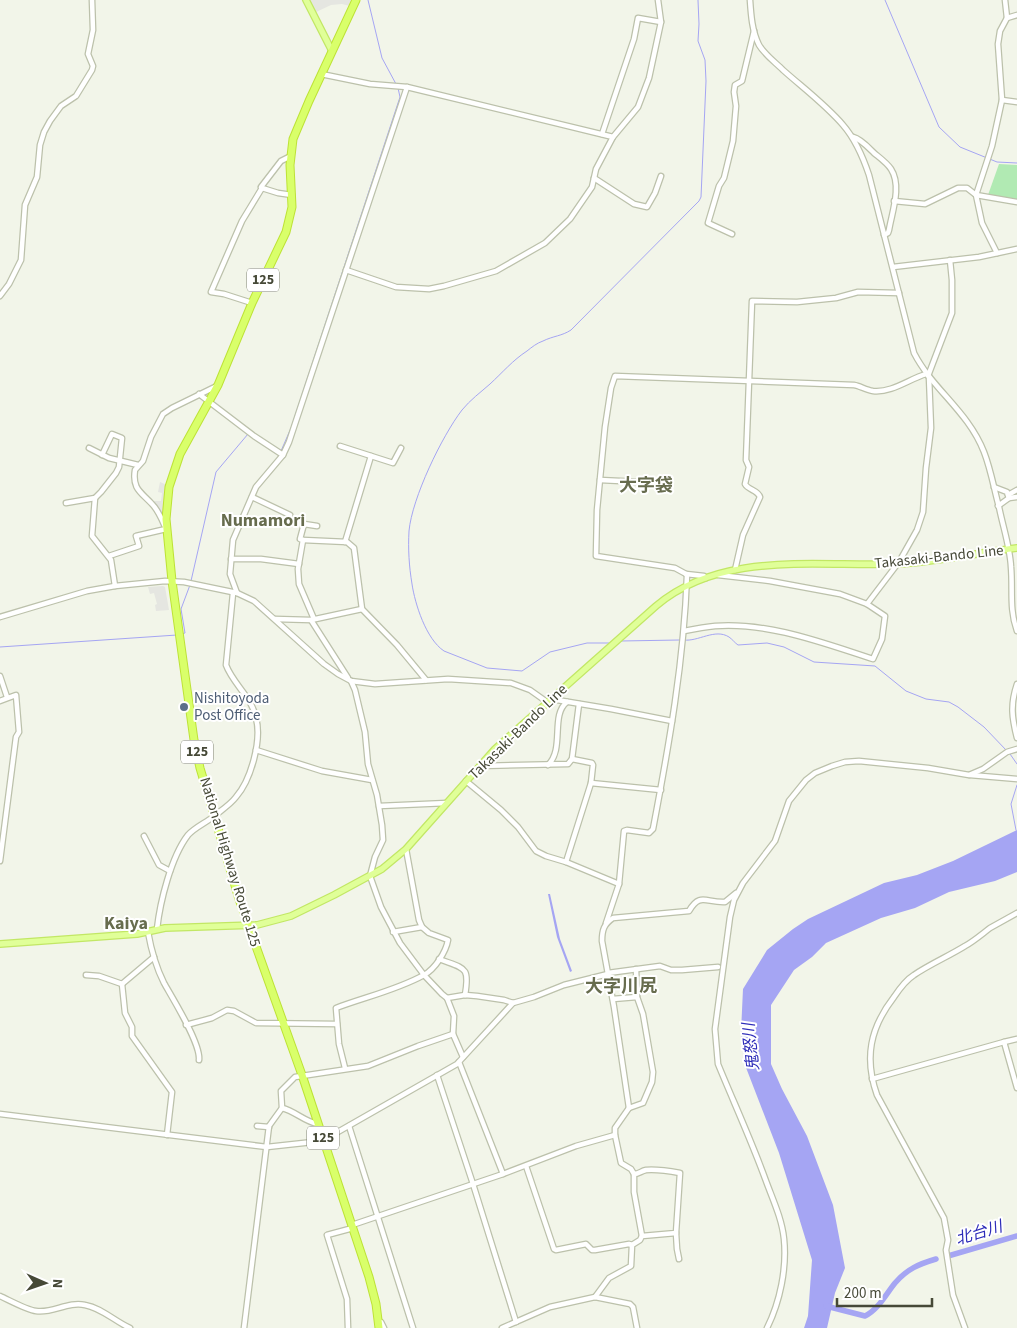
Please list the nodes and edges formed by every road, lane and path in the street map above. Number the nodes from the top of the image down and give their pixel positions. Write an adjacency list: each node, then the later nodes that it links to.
1 (92, 0): 37 (street)
2 (306, 0): 12 (main road)
3 (356, 0): 11 (highway, National Highway Route 125 / 125)
4 (658, 0): 9 (street)
5 (750, 0): 10 (street)
6 (1006, 0): 8 (street)
7 (1017, 15): 8 (street)
8 (1007, 18): 16 (street)
9 (661, 22): 18 (street); 19 (street)
10 (754, 31): 20 (street); 29 (street)
11 (339, 36): 12 (main road); 13 (highway, National Highway Route 125 / 125)
12 (326, 38): 13 (main road)
13 (332, 51): 14 (highway, National Highway Route 125 / 125)
14 (322, 74): 15 (street); 21 (highway, National Highway Route 125 / 125)
15 (407, 86): 18 (street); 35 (street)
16 (1002, 100): 17 (street); 25 (street)
17 (1017, 102)
18 (602, 134): 19 (street)
19 (613, 137): 23 (street)
20 (853, 137): 27 (street); 30 (street)
21 (291, 156): 24 (street); 26 (highway, National Highway Route 125 / 125)
22 (661, 176): 23 (street)
23 (594, 178): 35 (street)
24 (262, 188): 26 (street); 38 (street)
25 (976, 194): 27 (street); 28 (street); 32 (street)
26 (292, 195): 38 (highway, National Highway Route 125 / 125)
27 (894, 201): 30 (street)
28 (1017, 202)
29 (732, 234)
30 (884, 234): 34 (street)
31 (1017, 249): 32 (street)
32 (997, 253): 33 (street)
33 (950, 260): 34 (street); 39 (street)
34 (893, 267): 36 (street)
35 (346, 270): 47 (street)
36 (899, 293): 39 (street); 40 (street)
37 (0, 296)
38 (252, 303): 41 (highway, National Highway Route 125 / 125)
39 (928, 376): 40 (street); 54 (street); 72 (street)
40 (749, 381): 52 (street); 73 (street)
41 (218, 385): 42 (street); 43 (highway, National Highway Route 125 / 125)
42 (199, 394): 43 (street); 51 (street)
43 (209, 401): 47 (street); 64 (highway, National Highway Route 125 / 125)
44 (340, 446): 49 (street)
45 (89, 448): 48 (street)
46 (401, 448): 49 (street)
47 (283, 454): 57 (street)
48 (102, 455): 50 (street); 50 (street)
49 (371, 456): 66 (street)
50 (119, 462): 51 (street); 59 (street)
51 (138, 466): 64 (street)
52 (600, 480): 53 (street); 74 (street)
53 (641, 482)
54 (994, 487): 56 (street); 61 (street)
55 (1017, 490): 56 (street)
56 (1009, 496): 58 (street); 61 (street)
57 (252, 497): 62 (street); 70 (street)
58 (1017, 497)
59 (96, 498): 60 (street); 69 (street)
60 (66, 503)
61 (998, 506): 68 (street)
62 (290, 515)
63 (317, 526): 65 (street)
64 (166, 529): 69 (street); 77 (highway, National Highway Route 125 / 125)
65 (303, 540): 66 (street); 71 (street)
66 (345, 542): 82 (street)
67 (1017, 548): 68 (main road, Takasaki-Bando Line)
68 (1009, 550): 72 (main road, Takasaki-Bando Line); 87 (street)
69 (108, 556): 79 (street)
70 (231, 559): 71 (street); 80 (street)
71 (299, 564): 85 (street)
72 (897, 564): 73 (main road, Takasaki-Bando Line); 81 (street)
73 (735, 570): 75 (main road, Takasaki-Bando Line)
74 (686, 574): 76 (street); 78 (street)
75 (717, 574): 76 (main road, Takasaki-Bando Line); 81 (street)
76 (706, 578): 78 (main road, Takasaki-Bando Line)
77 (172, 581): 79 (street); 80 (street); 112 (highway, National Highway Route 125 / 125)
78 (686, 585): 86 (street); 94 (main road, Takasaki-Bando Line)
79 (115, 586): 83 (street)
80 (235, 593): 84 (street); 99 (street)
81 (867, 604): 86 (street)
82 (362, 609): 85 (street); 90 (street)
83 (0, 617)
84 (275, 619): 85 (street); 89 (street)
85 (312, 619): 89 (street)
86 (684, 631): 97 (street)
87 (1017, 632)
88 (0, 676): 92 (street)
89 (350, 680): 90 (street); 106 (street)
90 (426, 680): 94 (street)
91 (1017, 684): 98 (street)
92 (8, 697): 93 (street); 115 (street)
93 (0, 701)
94 (549, 701): 95 (street); 103 (main road, Takasaki-Bando Line)
95 (567, 702): 96 (street); 102 (street)
96 (579, 704): 97 (street); 101 (street)
97 (672, 721): 109 (street)
98 (1017, 739): 100 (street)
99 (256, 750): 106 (street); 112 (street)
100 (1015, 750): 104 (street)
101 (572, 759): 102 (street); 108 (street)
102 (548, 764): 103 (street)
103 (480, 766): 107 (main road, Takasaki-Bando Line)
104 (969, 775): 105 (street); 120 (street)
105 (1017, 779)
106 (372, 780): 111 (street)
107 (466, 781): 110 (main road, Takasaki-Bando Line); 116 (street)
108 (591, 783): 109 (street); 116 (street)
109 (661, 790): 119 (street)
110 (447, 803): 111 (street); 114 (main road, Takasaki-Bando Line)
111 (379, 806): 118 (street)
112 (214, 816): 117 (street); 123 (highway, National Highway Route 125 / 125)
113 (144, 836): 117 (street)
114 (406, 849): 118 (main road, Takasaki-Bando Line); 124 (street)
115 (0, 861)
116 (566, 862): 119 (street)
117 (170, 871): 125 (street)
118 (370, 876): 123 (main road, Takasaki-Bando Line); 127 (street)
119 (619, 884): 122 (street)
120 (737, 892): 122 (street); 189 (street)
121 (1017, 913): 154 (street)
122 (606, 923): 134 (street)
123 (248, 925): 125 (main road, Takasaki-Bando Line); 142 (highway, National Highway Route 125 / 125)
124 (422, 926): 127 (street); 130 (street)
125 (157, 929): 126 (main road, Takasaki-Bando Line)
126 (148, 932): 128 (main road, Takasaki-Bando Line); 129 (street)
127 (393, 932): 133 (street)
128 (0, 944)
129 (154, 957): 136 (street); 144 (street)
130 (439, 959): 133 (street); 137 (street)
131 (718, 967): 132 (street)
132 (636, 969): 134 (street); 138 (street)
133 (424, 974): 139 (street); 143 (street)
134 (608, 974): 140 (street); 141 (street)
135 (86, 975): 136 (street)
136 (122, 984): 163 (street)
137 (465, 995): 139 (street); 141 (street)
138 (636, 996): 140 (street); 157 (street)
139 (447, 998): 145 (street)
140 (613, 999): 157 (street)
141 (513, 1003): 148 (street)
142 (284, 1024): 143 (street); 144 (street); 152 (highway, National Highway Route 125 / 125)
143 (337, 1024): 151 (street)
144 (186, 1025): 149 (street)
145 (453, 1034): 148 (street); 151 (street)
146 (1017, 1039): 147 (street)
147 (1004, 1042): 154 (street); 155 (street)
148 (463, 1057): 150 (street)
149 (199, 1060)
150 (459, 1062): 153 (street); 168 (street)
151 (345, 1068): 152 (street)
152 (302, 1075): 156 (street); 159 (highway, National Highway Route 125 / 125)
153 (437, 1075): 161 (street); 170 (street)
154 (872, 1079): 190 (street)
155 (1017, 1088)
156 (282, 1108): 159 (street); 162 (street)
157 (629, 1108): 164 (street)
158 (0, 1114): 163 (street)
159 (318, 1124): 165 (highway, National Highway Route 125 / 125)
160 (257, 1126): 162 (street)
161 (349, 1126): 165 (street); 171 (street)
162 (269, 1127): 166 (street)
163 (167, 1135): 166 (street)
164 (614, 1135): 167 (street); 169 (street)
165 (324, 1141): 166 (street); 172 (highway, National Highway Route 125 / 125)
166 (267, 1147): 183 (street)
167 (526, 1166): 168 (street); 175 (street)
168 (504, 1174): 170 (street)
169 (634, 1174): 173 (street); 174 (street)
170 (473, 1184): 171 (street); 179 (street)
171 (378, 1216): 172 (street); 186 (street)
172 (352, 1226): 180 (highway, National Highway Route 125 / 125); 184 (street)
173 (676, 1233): 174 (street); 176 (street)
174 (642, 1236): 175 (street)
175 (632, 1246): 178 (street)
176 (679, 1259)
177 (0, 1296): 182 (street)
178 (595, 1297): 179 (street); 188 (street)
179 (516, 1322): 181 (street)
180 (379, 1325): 185 (street)
181 (510, 1326): 187 (street)
182 (130, 1328)
183 (244, 1328)
184 (348, 1328)
185 (384, 1328)
186 (413, 1328)
187 (502, 1328)
188 (637, 1328)
189 (767, 1328)
190 (965, 1328)

